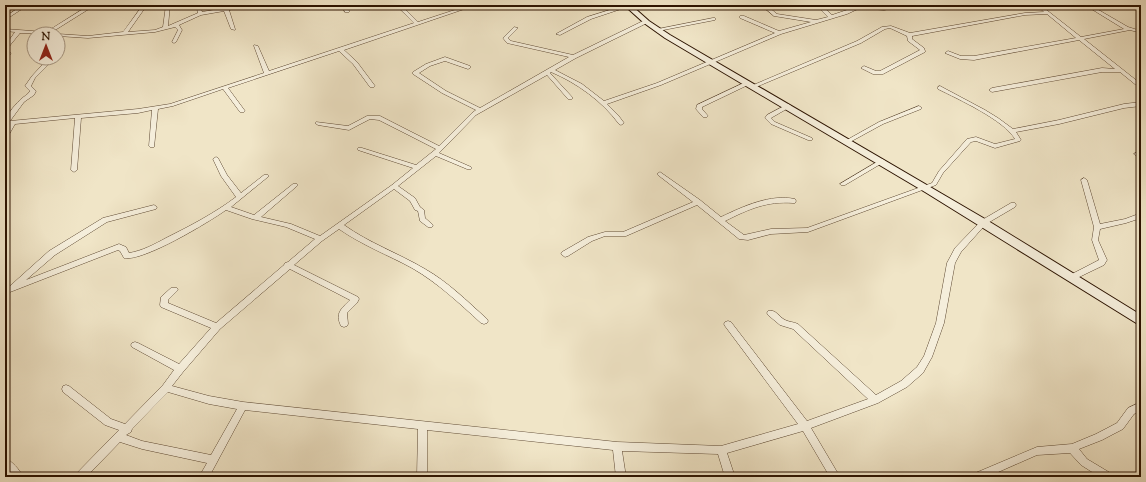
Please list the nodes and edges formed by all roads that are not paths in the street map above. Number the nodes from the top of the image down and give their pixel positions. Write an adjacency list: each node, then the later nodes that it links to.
1 (26, 5): 25 (street)
2 (145, 5): 42 (street)
3 (168, 5): 33 (street)
4 (198, 5): 22 (street)
5 (250, 5): 18 (street)
6 (344, 5): 20 (street)
7 (398, 5): 29 (street)
8 (474, 5): 29 (street)
9 (763, 5): 27 (street)
10 (818, 5): 24 (street)
11 (848, 5): 19 (street)
12 (908, 5): 19 (street)
13 (1052, 5): 16 (street)
14 (1087, 5): 35 (street)
15 (627, 6): 28 (street); 43 (street)
16 (1039, 6): 21 (street)
17 (90, 7): 31 (street)
18 (226, 9): 22 (street); 34 (street)
19 (855, 9): 24 (street)
20 (347, 11)
21 (1047, 13): 44 (street); 46 (street)
22 (200, 14): 30 (street)
23 (742, 17): 41 (street)
24 (831, 17): 27 (street)
25 (5, 19)
26 (713, 19): 37 (street)
27 (816, 21): 41 (street)
28 (645, 22): 37 (street); 52 (street)
29 (418, 24): 50 (street)
30 (176, 25): 33 (street); 47 (street)
31 (63, 26)
32 (516, 28): 52 (street)
33 (165, 29): 42 (street)
34 (233, 29)
35 (1130, 29): 40 (street); 46 (street)
36 (5, 30): 38 (street)
37 (658, 30): 54 (street)
38 (20, 31): 39 (street); 49 (street)
39 (26, 32)
40 (1141, 32)
41 (779, 33): 54 (street)
42 (124, 34): 45 (street)
43 (558, 34)
44 (909, 35): 59 (street); 65 (street)
45 (66, 36)
46 (1080, 39): 51 (street); 55 (street)
47 (174, 42)
48 (256, 46): 63 (street)
49 (5, 49): 53 (street)
50 (340, 49): 63 (street); 66 (street)
51 (948, 53)
52 (574, 57): 56 (street)
53 (5, 58)
54 (713, 62): 65 (street); 72 (street)
55 (1112, 64): 60 (street); 61 (street)
56 (562, 65): 62 (street); 64 (street)
57 (44, 66): 81 (street)
58 (468, 67): 77 (street)
59 (864, 68)
60 (1102, 70): 61 (street); 70 (street)
61 (1121, 71): 67 (street)
62 (550, 72): 64 (street); 71 (street); 77 (street)
63 (267, 73): 68 (street)
64 (564, 74): 72 (street)
65 (751, 85): 74 (street); 79 (street)
66 (372, 86)
67 (1141, 87)
68 (225, 88): 75 (street); 78 (street)
69 (940, 88): 85 (street)
70 (992, 90)
71 (570, 98)
72 (603, 103): 84 (street)
73 (1141, 104): 85 (street)
74 (788, 106): 87 (street); 88 (street)
75 (155, 108): 80 (street); 89 (street)
76 (919, 108): 88 (street)
77 (480, 110): 91 (street)
78 (242, 111)
79 (705, 116)
80 (78, 117): 82 (street); 96 (street)
81 (5, 123): 82 (street)
82 (13, 123): 86 (street)
83 (318, 123): 91 (street)
84 (621, 123)
85 (1013, 131): 103 (street)
86 (5, 137)
87 (810, 139)
88 (848, 141): 93 (street)
89 (152, 146)
90 (360, 149): 94 (street)
91 (437, 151): 94 (street); 95 (street)
92 (216, 159): 104 (street)
93 (882, 161): 100 (street); 103 (street)
94 (417, 167): 102 (street)
95 (469, 168)
96 (74, 170)
97 (660, 174): 105 (street)
98 (266, 176): 104 (street)
99 (1084, 180): 116 (street)
100 (843, 184)
101 (295, 185): 111 (street)
102 (394, 186): 114 (street); 115 (street)
103 (923, 188): 112 (street); 113 (street)
104 (240, 197): 109 (street)
105 (698, 202): 112 (street); 118 (street)
106 (793, 202): 112 (street)
107 (1014, 205): 113 (street)
108 (154, 207): 121 (street)
109 (226, 208): 111 (street); 121 (street)
110 (1141, 215): 116 (street)
111 (255, 218): 117 (street)
112 (721, 220)
113 (984, 222): 120 (street); 134 (street)
114 (340, 225): 117 (street); 125 (street)
115 (430, 225)
116 (1097, 227): 120 (street)
117 (320, 239): 119 (street)
118 (565, 254)
119 (288, 265): 127 (street); 129 (street)
120 (1073, 277): 126 (street)
121 (12, 287): 123 (street)
122 (174, 290): 129 (street)
123 (5, 291)
124 (771, 313): 134 (street)
125 (484, 321)
126 (1141, 321)
127 (344, 324)
128 (728, 324): 138 (street)
129 (217, 327): 131 (street)
130 (135, 345): 131 (street)
131 (180, 369): 132 (street)
132 (166, 388): 135 (street); 139 (street)
133 (66, 389): 139 (street)
134 (875, 400): 138 (street)
135 (243, 406): 137 (street); 144 (street)
136 (1141, 406): 142 (street)
137 (423, 425): 141 (street); 149 (street)
138 (805, 426): 143 (street); 152 (street)
139 (128, 429): 140 (street)
140 (119, 437): 144 (street); 147 (street)
141 (617, 446): 143 (street); 150 (street)
142 (1072, 448): 153 (street); 154 (street)
143 (721, 450): 151 (street)
144 (213, 460): 148 (street)
145 (5, 462): 146 (street)
146 (18, 477)
147 (79, 477)
148 (204, 477)
149 (422, 477)
150 (621, 477)
151 (730, 477)
152 (835, 477)
153 (976, 477)
154 (1109, 477)

